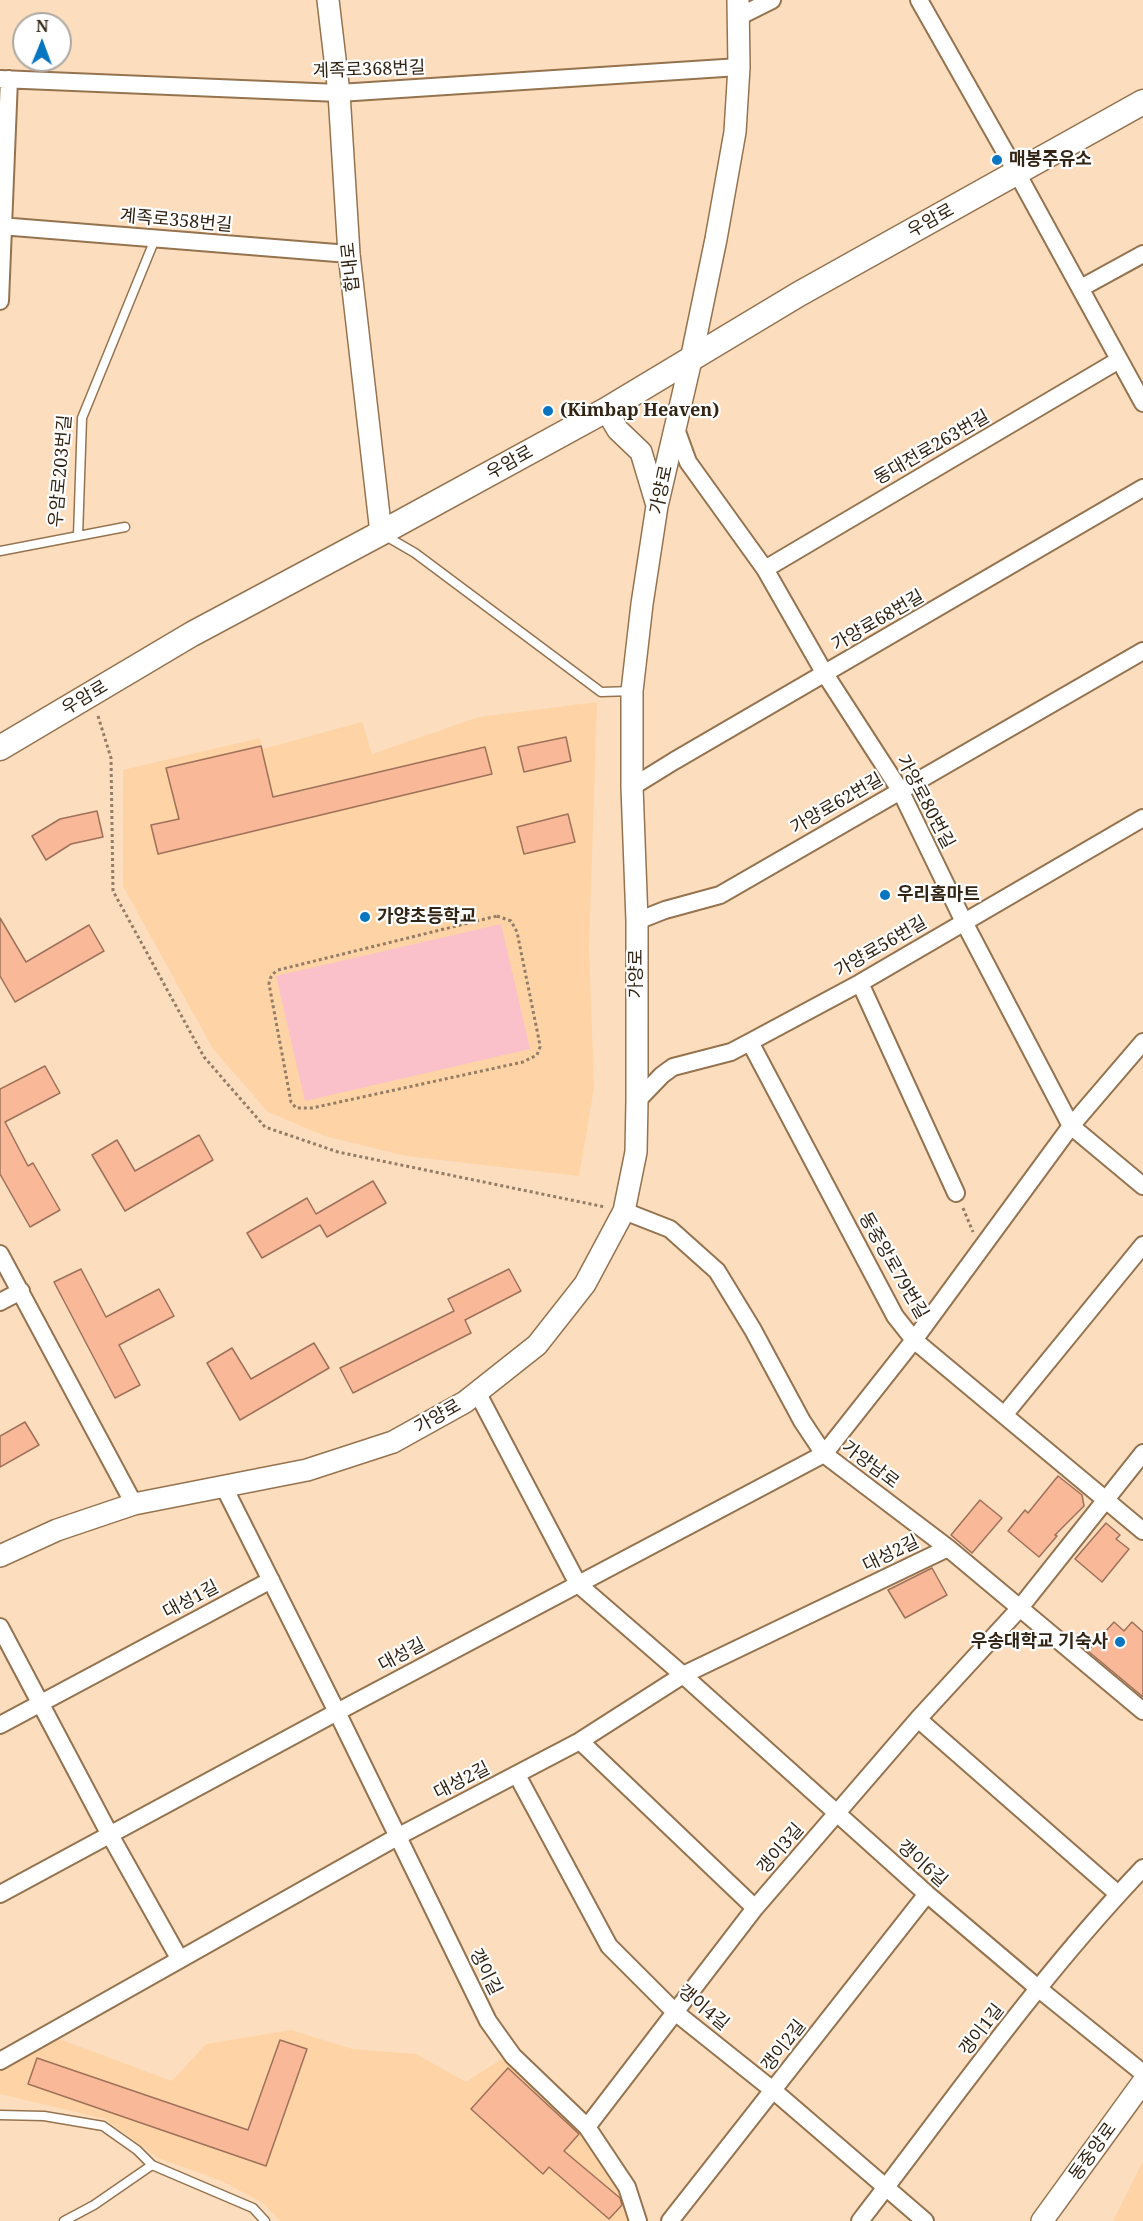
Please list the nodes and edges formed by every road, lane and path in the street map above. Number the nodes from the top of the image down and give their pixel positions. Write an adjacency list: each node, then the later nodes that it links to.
1 (328, 0): 7 (street, 합내로)
2 (772, 0): 4 (street)
3 (919, 0): 9 (street)
4 (739, 8): 5 (street, 가양로)
5 (739, 67): 7 (street, 계족로368번길); 16 (street, 가양로)
6 (5, 79): 7 (street, 계족로368번길); 10 (street)
7 (339, 93): 12 (street, 합내로)
8 (1143, 102): 9 (main road, 우암로)
9 (1017, 172): 14 (street); 16 (main road, 우암로)
10 (2, 226): 11 (street, 계족로358번길); 15 (street)
11 (155, 239): 12 (street, 계족로358번길); 25 (lane, 우암로203번길)
12 (349, 254): 24 (street, 합내로)
13 (1143, 254): 14 (street)
14 (1081, 288): 17 (street)
15 (0, 301)
16 (691, 360): 19 (main road, 우암로); 20 (street, 가양로)
17 (1119, 360): 18 (street); 27 (street, 동대전로263번길)
18 (1142, 399)
19 (606, 410): 22 (street); 24 (main road, 우암로)
20 (675, 429): 22 (street, 가양로); 27 (street, 가양로80번길)
21 (1143, 488): 29 (street, 가양로68번길)
22 (657, 506): 30 (street, 가양로)
23 (125, 527): 25 (lane)
24 (381, 534): 30 (lane); 32 (main road, 우암로)
25 (78, 536): 26 (lane, 우암로203번길)
26 (0, 551)
27 (765, 569): 29 (street, 가양로80번길)
28 (1143, 651): 34 (street, 가양로62번길)
29 (825, 674): 33 (street, 가양로68번길); 34 (street, 가양로80번길)
30 (632, 691): 33 (street, 가양로)
31 (98, 716): 46 (path)
32 (0, 748)
33 (632, 788): 36 (street, 가양로)
34 (900, 790): 36 (street, 가양로62번길); 37 (street, 가양로80번길)
35 (1143, 818): 37 (street, 가양로56번길)
36 (637, 921): 42 (street, 가양로)
37 (964, 922): 38 (street, 가양로56번길); 43 (street, 가양로80번길)
38 (860, 983): 40 (street, 가양로56번길); 45 (street)
39 (539, 1040): 39 (path)
40 (750, 1042): 42 (street, 가양로56번길); 52 (street, 동중앙로79번길)
41 (1143, 1042): 43 (street)
42 (638, 1101): 46 (street, 가양로)
43 (1071, 1126): 44 (street, 가양로80번길); 48 (street)
44 (1143, 1186)
45 (956, 1193): 48 (path)
46 (624, 1211): 53 (street, 가양로); 55 (street, 가양남로)
47 (1143, 1245): 54 (street)
48 (980, 1248): 52 (street)
49 (0, 1254): 50 (street)
50 (21, 1291): 51 (street); 59 (street)
51 (0, 1302)
52 (914, 1340): 54 (street, 동중앙로79번길); 55 (street)
53 (477, 1392): 57 (street, 가양로); 64 (street)
54 (1005, 1414): 58 (street, 동중앙로79번길)
55 (824, 1454): 61 (street, 가양남로); 64 (street, 대성길)
56 (1143, 1454): 58 (street, 갱이3길)
57 (224, 1487): 59 (street, 가양로); 63 (street)
58 (1106, 1500): 60 (street, 동중앙로79번길); 65 (street, 갱이3길)
59 (134, 1504): 62 (street, 가양로)
60 (1143, 1531)
61 (948, 1548): 65 (street, 가양남로); 67 (street, 대성2길)
62 (0, 1556)
63 (270, 1580): 68 (street, 대성1길); 70 (street)
64 (578, 1584): 67 (street, 갱이6길); 70 (street, 대성길)
65 (1019, 1609): 69 (street, 가양남로); 71 (street, 갱이3길)
66 (0, 1628): 68 (street)
67 (683, 1675): 73 (street, 대성2길); 75 (street, 갱이6길)
68 (39, 1702): 72 (street, 대성1길); 76 (street)
69 (1143, 1711)
70 (337, 1712): 76 (street, 대성길); 77 (street, 갱이길)
71 (918, 1719): 75 (street, 갱이3길); 81 (street)
72 (0, 1725)
73 (580, 1741): 74 (street, 대성2길); 82 (street)
74 (517, 1775): 77 (street, 대성2길); 85 (street, 갱이4길)
75 (838, 1813): 80 (street, 갱이6길); 82 (street, 갱이3길)
76 (110, 1835): 79 (street, 대성길); 83 (street)
77 (397, 1837): 83 (street, 대성2길); 91 (street, 갱이길)
78 (1143, 1868): 81 (street, 갱이1길)
79 (0, 1894)
80 (927, 1894): 84 (street, 갱이6길); 89 (street, 갱이2길)
81 (1118, 1894): 84 (street, 갱이1길)
82 (755, 1908): 85 (street, 갱이3길)
83 (179, 1958): 86 (street, 대성2길)
84 (1039, 1989): 87 (street, 갱이6길); 93 (street, 갱이1길)
85 (675, 2012): 89 (street, 갱이4길); 91 (street, 갱이3길)
86 (0, 2061)
87 (1143, 2073)
88 (1143, 2082): 100 (street, 동중앙로)
89 (774, 2091): 93 (street, 갱이4길); 97 (street, 갱이2길)
90 (0, 2115): 92 (lane)
91 (587, 2127): 96 (street, 갱이길)
92 (152, 2164): 94 (lane); 95 (lane)
93 (886, 2188): 98 (street, 갱이1길); 99 (street, 갱이4길)
94 (66, 2220)
95 (265, 2221)
96 (638, 2221)
97 (670, 2221)
98 (860, 2221)
99 (925, 2221)
100 (1042, 2221)

